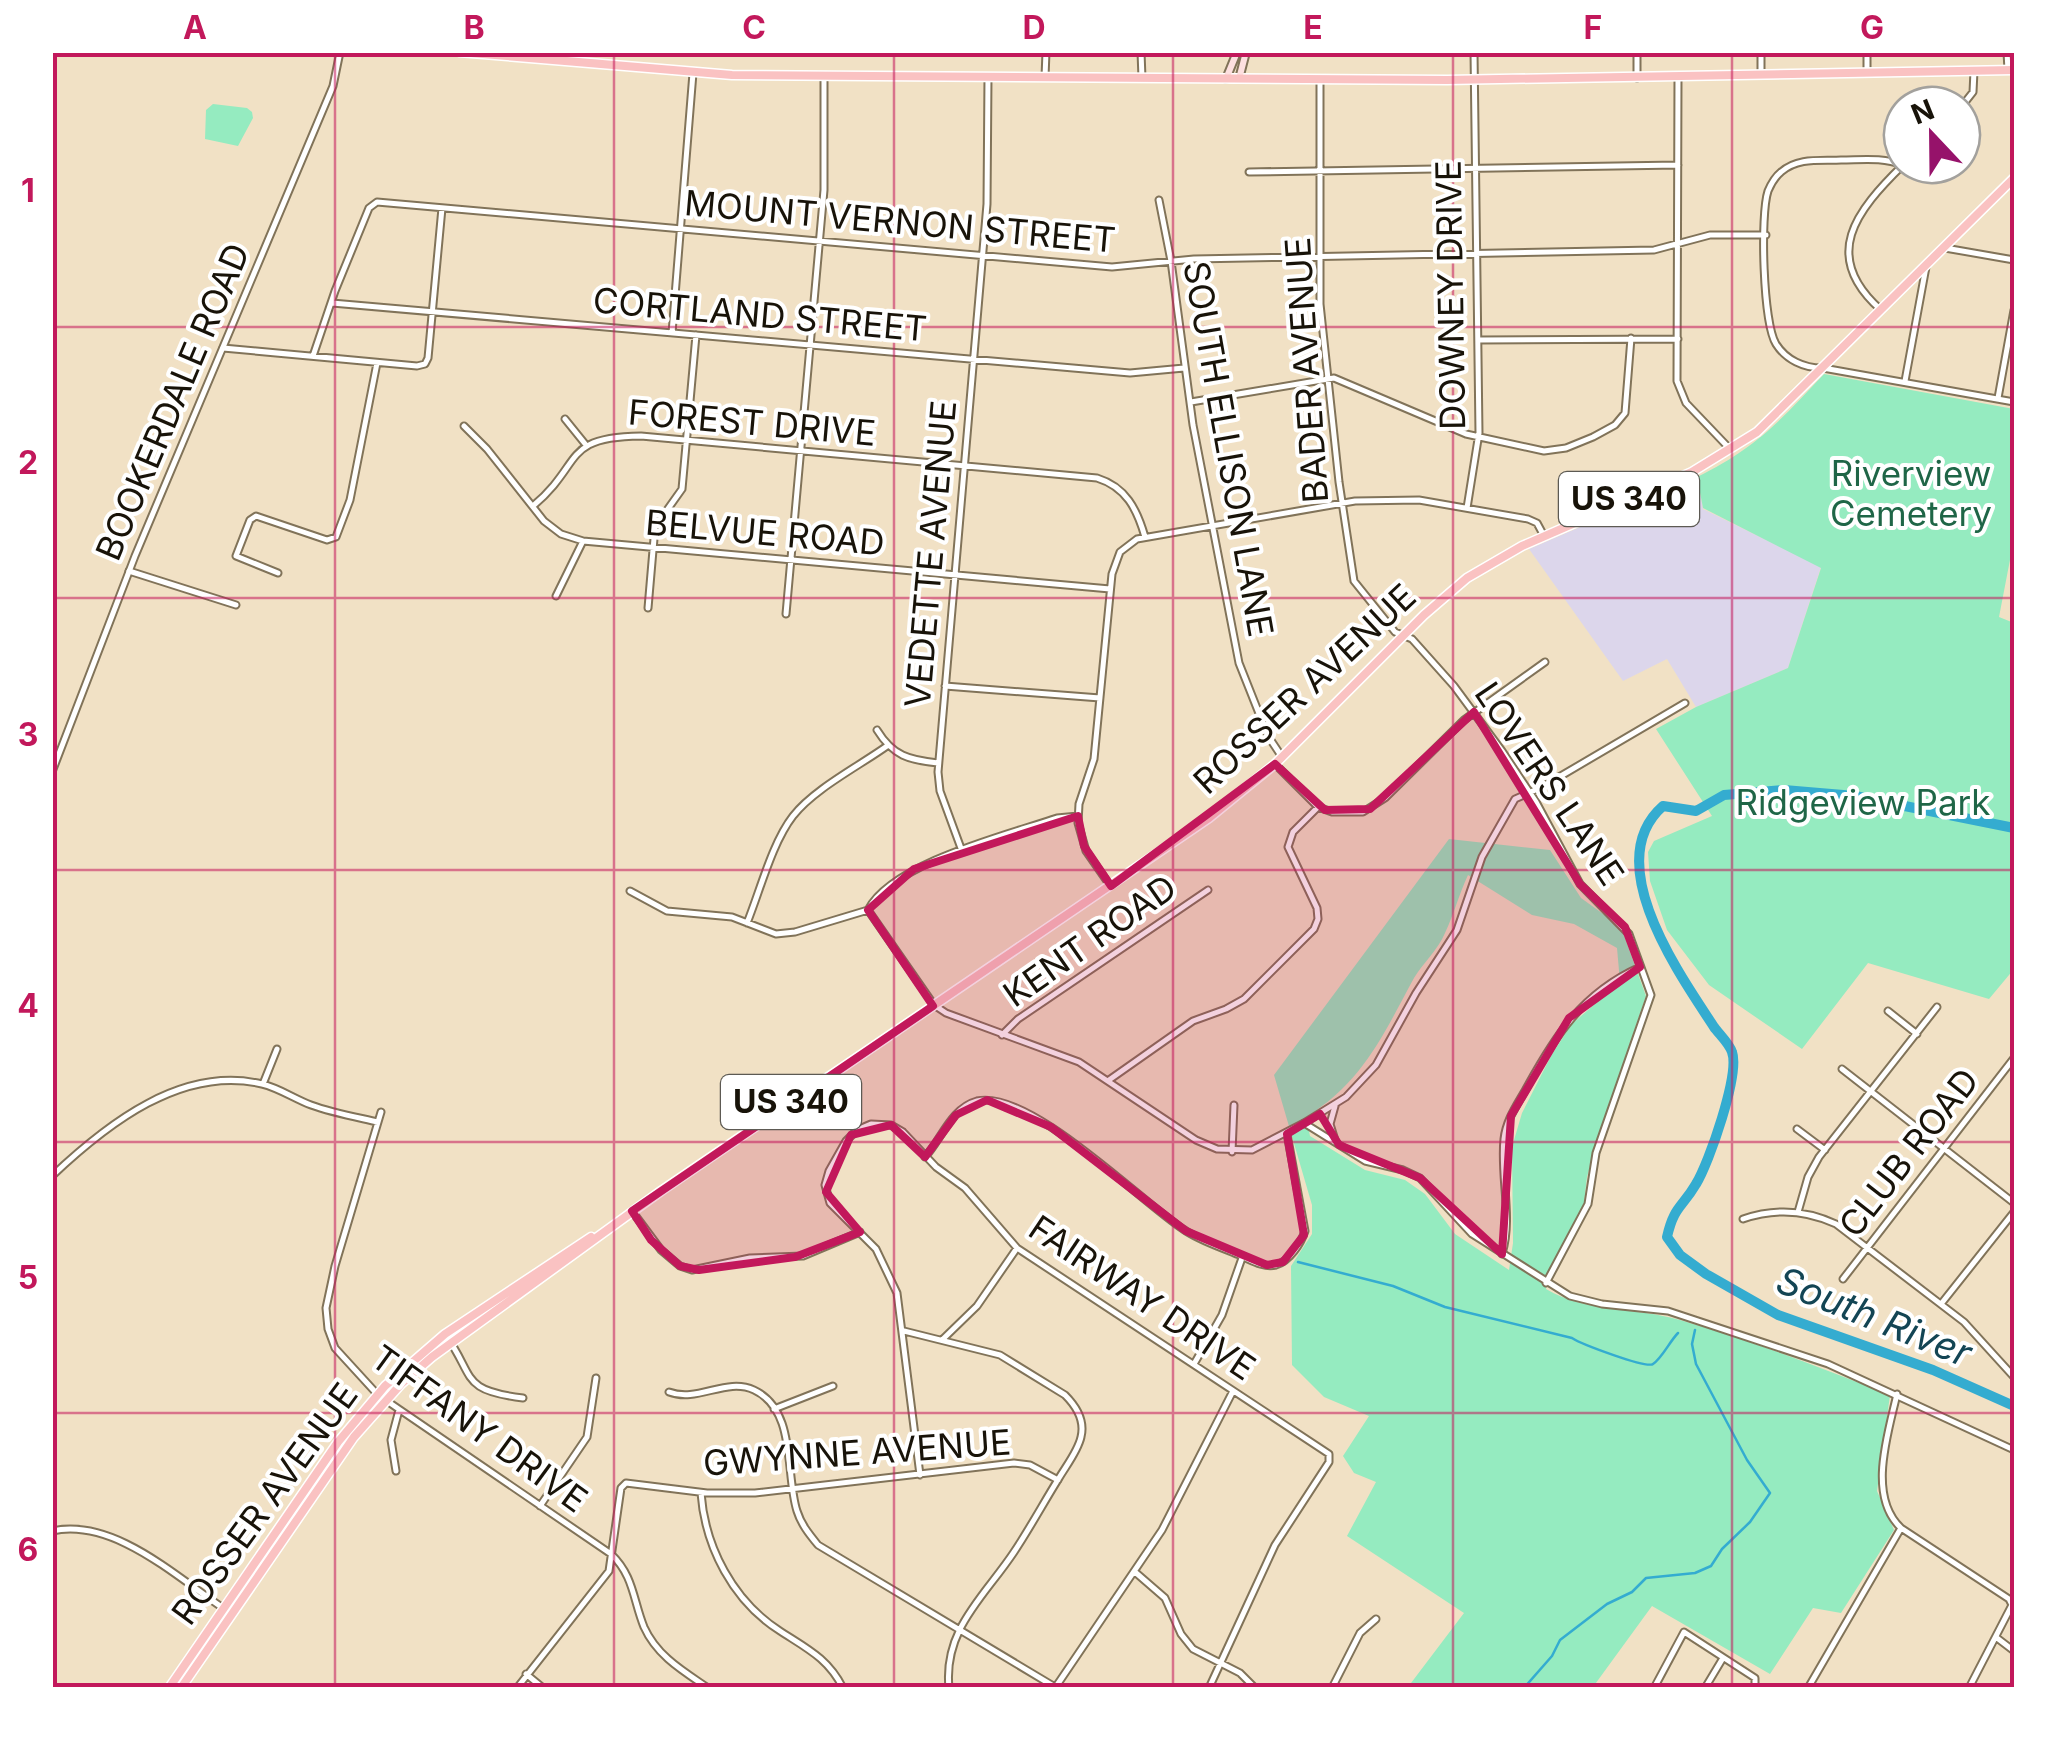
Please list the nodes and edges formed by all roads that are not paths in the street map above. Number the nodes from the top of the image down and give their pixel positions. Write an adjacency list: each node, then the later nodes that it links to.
1 (340, 52): 59 (street, BOOKERDALE ROAD)
2 (459, 52): 12 (main road)
3 (1046, 52): 20 (street)
4 (1141, 52): 22 (street)
5 (1237, 52): 24 (main road)
6 (1246, 52): 25 (main road)
7 (1474, 52): 27 (street, DOWNEY DRIVE)
8 (1637, 52): 23 (street)
9 (1761, 52): 17 (street)
10 (1867, 52): 15 (street)
11 (2007, 52): 13 (street)
12 (498, 54): 16 (main road)
13 (2011, 70): 14 (main road)
14 (1974, 71): 15 (main road); 28 (street)
15 (1866, 73): 17 (main road)
16 (693, 74): 18 (main road); 38 (street)
17 (1761, 75): 21 (main road)
18 (824, 76): 19 (main road); 40 (street)
19 (988, 77): 20 (main road); 44 (street, VEDETTE AVENUE)
20 (1045, 77): 22 (main road)
21 (1678, 77): 23 (main road); 30 (street)
22 (1142, 78): 24 (main road)
23 (1637, 78): 27 (main road)
24 (1226, 79): 25 (main road)
25 (1239, 79): 26 (main road)
26 (1320, 80): 27 (main road); 32 (street, BADER AVENUE)
27 (1474, 80): 31 (street, DOWNEY DRIVE)
28 (1973, 85)
29 (1882, 160): 39 (street)
30 (1678, 165): 31 (street); 41 (street)
31 (1476, 167): 32 (street); 43 (street, DOWNEY DRIVE)
32 (1320, 170): 33 (street); 45 (street, BADER AVENUE)
33 (1249, 172)
34 (2014, 178): 42 (main road, ROSSER AVENUE / US 340)
35 (1884, 185): 50 (street)
36 (1158, 200): 47 (street, SOUTH ELLISON LANE)
37 (442, 208): 38 (street, MOUNT VERNON STREET); 49 (street, MOUNT VERNON STREET); 52 (street)
38 (681, 229): 40 (street, MOUNT VERNON STREET); 53 (street)
39 (1766, 235): 41 (street, MOUNT VERNON STREET); 64 (street)
40 (819, 241): 44 (street, MOUNT VERNON STREET); 58 (street)
41 (1678, 245): 43 (street, MOUNT VERNON STREET); 56 (street)
42 (1945, 248): 46 (street); 48 (main road, ROSSER AVENUE / US 340)
43 (1477, 254): 45 (street, MOUNT VERNON STREET); 57 (street, DOWNEY DRIVE)
44 (983, 256): 47 (street, MOUNT VERNON STREET); 61 (street, VEDETTE AVENUE)
45 (1320, 257): 47 (street, MOUNT VERNON STREET); 65 (street, BADER AVENUE)
46 (2014, 260)
47 (1170, 262): 63 (street, SOUTH ELLISON LANE)
48 (1926, 266): 50 (main road, ROSSER AVENUE / US 340); 66 (street)
49 (332, 303): 52 (street, CORTLAND STREET); 60 (street, MOUNT VERNON STREET)
50 (1881, 310): 64 (main road, ROSSER AVENUE / US 340)
51 (2014, 310): 67 (street)
52 (432, 312): 53 (street, CORTLAND STREET); 62 (street)
53 (672, 333): 54 (street, CORTLAND STREET)
54 (696, 335): 58 (street, CORTLAND STREET); 73 (street)
55 (1631, 338): 56 (street); 57 (street); 72 (street)
56 (1678, 339): 75 (street)
57 (1479, 340): 72 (street, DOWNEY DRIVE)
58 (810, 344): 61 (street, CORTLAND STREET); 76 (street)
59 (223, 348): 60 (street); 87 (street, BOOKERDALE ROAD)
60 (313, 356): 62 (street)
61 (974, 359): 63 (street, CORTLAND STREET); 77 (street, VEDETTE AVENUE)
62 (377, 362): 88 (street)
63 (1184, 368): 68 (street, SOUTH ELLISON LANE)
64 (1823, 368): 66 (street); 75 (main road, ROSSER AVENUE / US 340)
65 (1328, 378): 68 (street); 72 (street); 78 (street, BADER AVENUE)
66 (1905, 380): 67 (street)
67 (1998, 398): 69 (street)
68 (1190, 402): 81 (street, SOUTH ELLISON LANE)
69 (2014, 402)
70 (565, 419): 74 (street)
71 (464, 426): 79 (street, BELVUE ROAD)
72 (1479, 438): 80 (street, DOWNEY DRIVE)
73 (687, 441): 74 (street, FOREST DRIVE); 76 (street, FOREST DRIVE); 85 (street)
74 (586, 444): 79 (street, FOREST DRIVE)
75 (1731, 450): 82 (main road, ROSSER AVENUE / US 340)
76 (800, 452): 77 (street, FOREST DRIVE); 86 (street)
77 (964, 466): 83 (street, FOREST DRIVE); 89 (street, VEDETTE AVENUE)
78 (1342, 504): 80 (street); 81 (street); 95 (street, BADER AVENUE)
79 (532, 507): 84 (street, BELVUE ROAD)
80 (1467, 509): 82 (street)
81 (1212, 528): 83 (street); 103 (street, SOUTH ELLISON LANE)
82 (1544, 536): 95 (main road, ROSSER AVENUE / US 340)
83 (1145, 537): 90 (street)
84 (583, 541): 85 (street, BELVUE ROAD); 91 (street)
85 (652, 548): 86 (street, BELVUE ROAD); 93 (street)
86 (791, 560): 89 (street, BELVUE ROAD); 94 (street)
87 (129, 571): 92 (street); 105 (street, BOOKERDALE ROAD)
88 (278, 574)
89 (954, 575): 90 (street, BELVUE ROAD); 97 (street, VEDETTE AVENUE)
90 (1110, 590): 98 (street)
91 (556, 596)
92 (236, 606)
93 (648, 608)
94 (786, 614)
95 (1404, 636): 100 (street, LOVERS LANE); 103 (main road, ROSSER AVENUE / US 340)
96 (1544, 662): 100 (street)
97 (945, 686): 98 (street); 104 (street, VEDETTE AVENUE)
98 (1100, 698): 108 (street)
99 (1686, 703): 106 (street)
100 (1474, 712): 106 (street, LOVERS LANE); 107 (street)
101 (876, 730): 102 (street)
102 (887, 746): 104 (street); 114 (street)
103 (1278, 760): 107 (street, SOUTH ELLISON LANE); 110 (main road, ROSSER AVENUE / US 340)
104 (938, 762): 109 (street, VEDETTE AVENUE)
105 (52, 772)
106 (1529, 791): 115 (street, LOVERS LANE); 128 (street)
107 (1318, 806): 124 (street)
108 (1078, 816): 109 (street); 110 (street)
109 (962, 851): 113 (street)
110 (1111, 886): 116 (main road, ROSSER AVENUE / US 340)
111 (1208, 890): 120 (street, KENT ROAD)
112 (630, 891): 114 (street)
113 (868, 910): 114 (street); 116 (street)
114 (747, 924)
115 (1640, 967): 148 (street); 151 (street, LOVERS LANE)
116 (934, 1005): 120 (street); 141 (main road, ROSSER AVENUE / US 340)
117 (1937, 1007): 119 (street)
118 (1888, 1011): 119 (street)
119 (1917, 1034): 126 (street)
120 (1002, 1035): 124 (street)
121 (276, 1049): 125 (street)
122 (2014, 1058): 135 (street, CLUB ROAD)
123 (1842, 1069): 126 (street)
124 (1109, 1080): 137 (street)
125 (263, 1084): 130 (street); 139 (street)
126 (1871, 1092): 135 (street); 136 (street)
127 (1234, 1104): 137 (street)
128 (1335, 1106): 131 (street); 134 (street)
129 (381, 1112): 130 (street, TIFFANY DRIVE)
130 (378, 1122): 163 (street, TIFFANY DRIVE)
131 (1304, 1123): 133 (street); 134 (street)
132 (1797, 1129): 136 (street)
133 (1287, 1134): 137 (street); 149 (street)
134 (1336, 1143): 148 (street)
135 (1944, 1148): 140 (street); 146 (street, CLUB ROAD)
136 (1825, 1150): 142 (street)
137 (1232, 1152)
138 (925, 1157): 145 (street, FAIRWAY DRIVE); 147 (street, FAIRWAY DRIVE); 149 (street)
139 (52, 1176)
140 (2014, 1203)
141 (632, 1211): 145 (street); 154 (main road, ROSSER AVENUE / US 340)
142 (1798, 1212): 144 (street); 146 (street)
143 (2014, 1212): 152 (street)
144 (1743, 1218)
145 (860, 1232): 153 (street, FAIRWAY DRIVE)
146 (1868, 1246): 150 (street, CLUB ROAD); 152 (street)
147 (1017, 1248): 155 (street); 156 (street, FAIRWAY DRIVE)
148 (1502, 1254): 151 (street)
149 (1242, 1256): 156 (street)
150 (1842, 1279)
151 (1546, 1283): 162 (street)
152 (1941, 1304): 157 (street)
153 (904, 1331): 155 (street); 169 (street, FAIRWAY DRIVE)
154 (448, 1338): 163 (main road, ROSSER AVENUE / US 340); 164 (street)
155 (942, 1340): 170 (street)
156 (1194, 1364): 160 (street, FAIRWAY DRIVE)
157 (2014, 1377)
158 (596, 1378): 173 (street)
159 (833, 1386): 165 (street)
160 (1234, 1390): 177 (street); 184 (street, FAIRWAY DRIVE)
161 (669, 1392): 165 (street)
162 (1897, 1394): 167 (street); 174 (street)
163 (381, 1397): 166 (street, TIFFANY DRIVE); 178 (main road, ROSSER AVENUE / US 340)
164 (522, 1398)
165 (774, 1409): 171 (street)
166 (399, 1410): 168 (street); 173 (street, TIFFANY DRIVE)
167 (2014, 1450)
168 (396, 1471)
169 (920, 1475): 170 (street, GWYNNE AVENUE); 171 (street, GWYNNE AVENUE)
170 (1058, 1480): 180 (street)
171 (792, 1489): 172 (street, GWYNNE AVENUE); 180 (street)
172 (701, 1492): 176 (street, GWYNNE AVENUE); 192 (street)
173 (540, 1506): 176 (street, TIFFANY DRIVE)
174 (1901, 1528): 181 (street); 200 (street)
175 (52, 1531): 178 (street)
176 (611, 1554): 185 (street); 191 (street, TIFFANY DRIVE)
177 (1134, 1571): 184 (street); 186 (street)
178 (228, 1612): 187 (main road, ROSSER AVENUE / US 340); 188 (main road, ROSSER AVENUE / US 340)
179 (1376, 1619): 196 (street)
180 (960, 1630): 186 (street); 193 (street)
181 (1997, 1637): 182 (street); 201 (street)
182 (2014, 1651)
183 (1723, 1658): 197 (street); 198 (street); 199 (street)
184 (1220, 1664): 194 (street); 195 (street)
185 (526, 1674): 189 (street); 190 (street)
186 (1055, 1687)
187 (169, 1688)
188 (181, 1688)
189 (517, 1688)
190 (543, 1688)
191 (708, 1688)
192 (842, 1688)
193 (949, 1688)
194 (1209, 1688)
195 (1254, 1688)
196 (1332, 1688)
197 (1654, 1688)
198 (1705, 1688)
199 (1755, 1688)
200 (1808, 1688)
201 (1969, 1688)

